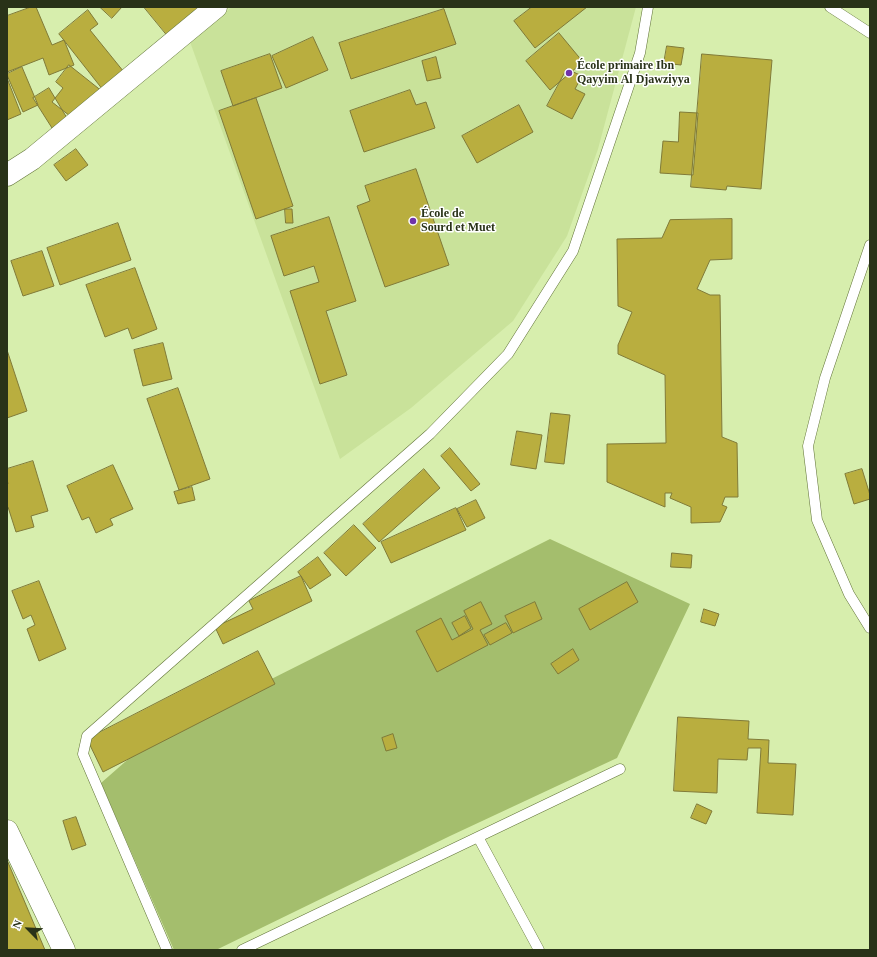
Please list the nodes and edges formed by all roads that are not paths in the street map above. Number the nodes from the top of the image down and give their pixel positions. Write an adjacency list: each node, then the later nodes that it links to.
1 (216, 7): 5 (street)
2 (648, 7): 12 (lane)
3 (830, 7): 4 (lane)
4 (870, 33)
5 (7, 175)
6 (870, 245): 7 (lane)
7 (870, 628)
8 (620, 769): 10 (lane)
9 (7, 831): 11 (street)
10 (478, 837): 13 (lane); 14 (lane)
11 (64, 950)
12 (167, 950)
13 (242, 950)
14 (539, 950)

